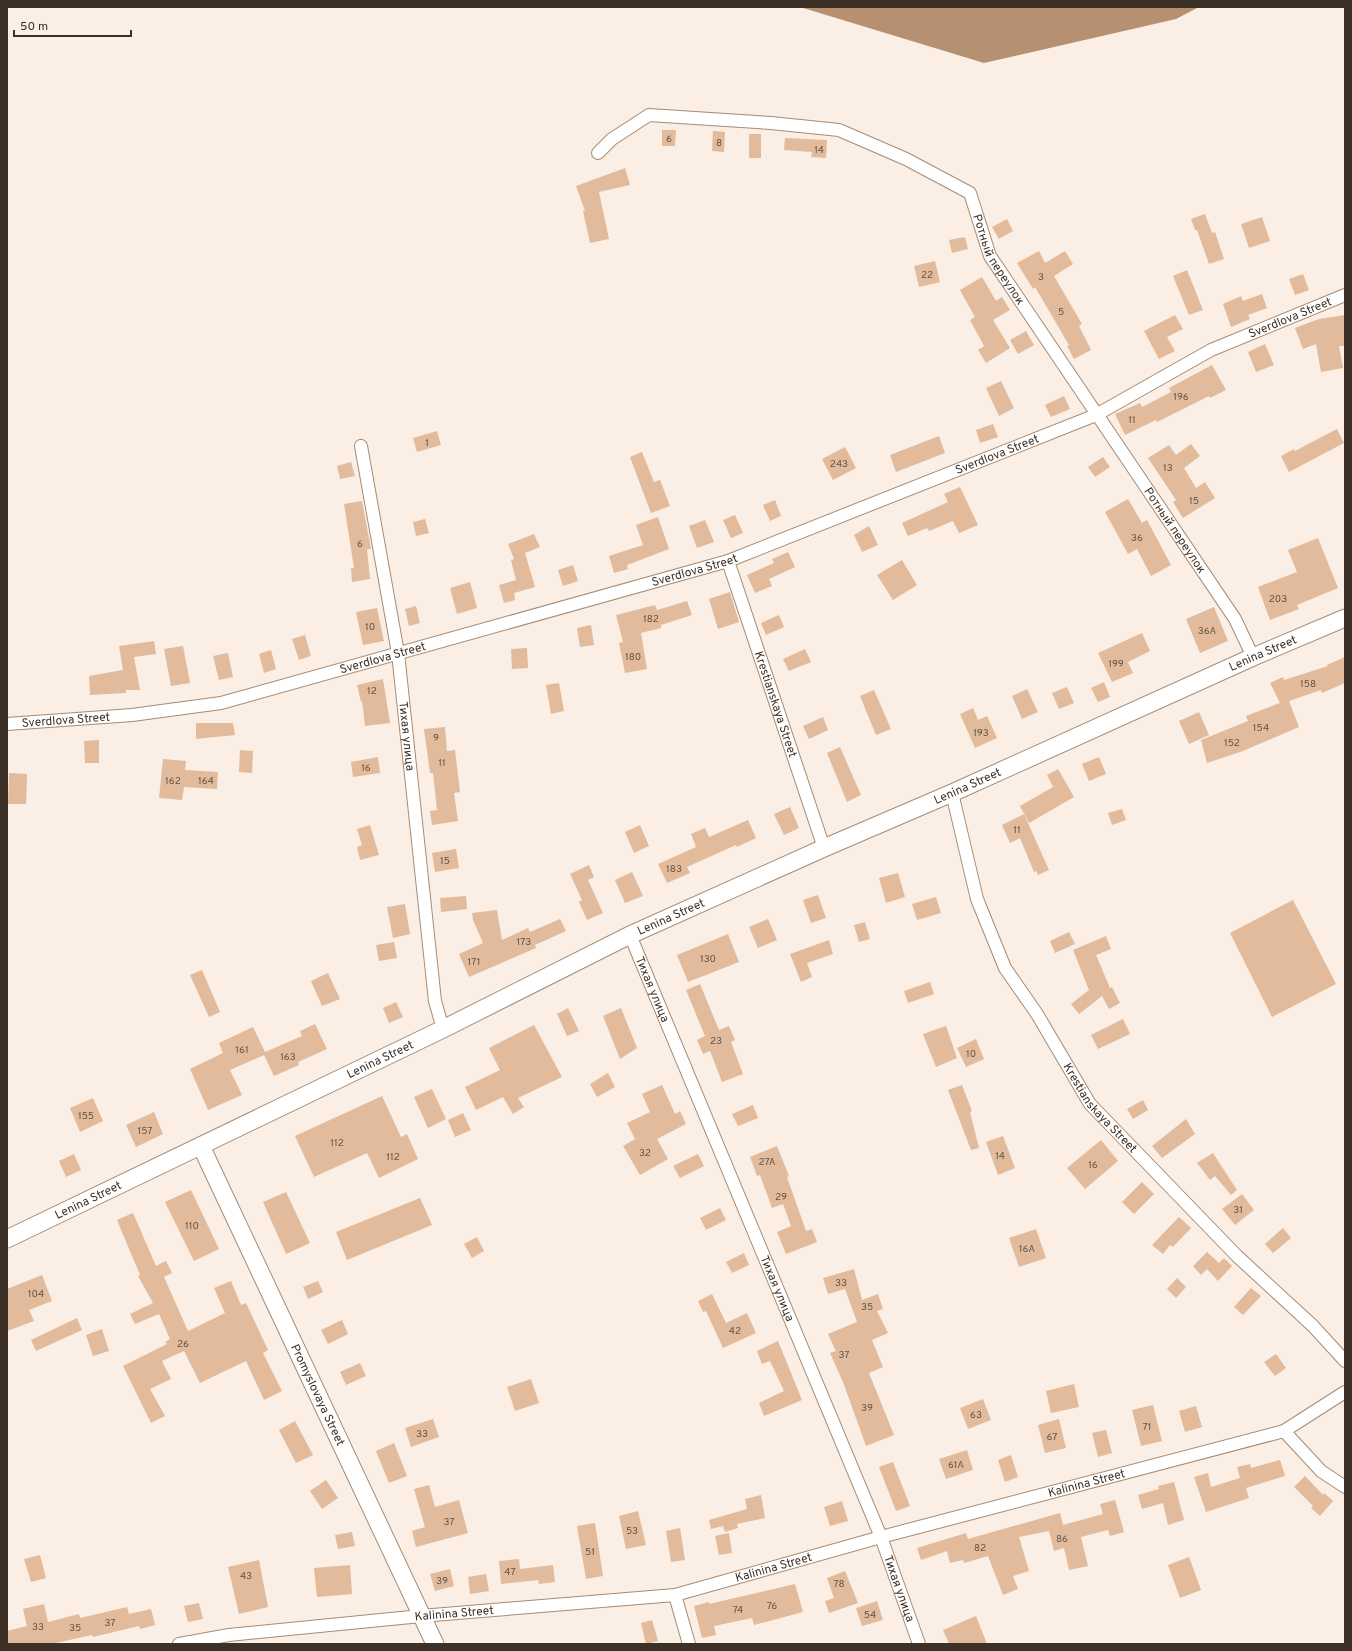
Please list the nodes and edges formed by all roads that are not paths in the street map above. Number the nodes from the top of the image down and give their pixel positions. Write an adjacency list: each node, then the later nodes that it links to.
1 (598, 153): 3 (street, Ротный переулок)
2 (1345, 294): 3 (street, Sverdlova Street)
3 (1096, 415): 5 (street, Sverdlova Street); 8 (street, Ротный переулок)
4 (361, 446): 7 (street, Тихая улица)
5 (728, 561): 7 (street, Sverdlova Street); 11 (street, Krestianskaya Street)
6 (1345, 618): 8 (main road, Lenina Street)
7 (398, 652): 9 (street, Sverdlova Street); 13 (street, Тихая улица)
8 (1253, 657): 10 (main road, Lenina Street)
9 (7, 724)
10 (952, 793): 11 (main road, Lenina Street); 16 (street, Krestianskaya Street)
11 (824, 848): 12 (main road, Lenina Street)
12 (630, 935): 13 (main road, Lenina Street); 20 (street, Тихая улица)
13 (443, 1029): 14 (main road, Lenina Street)
14 (201, 1146): 15 (main road, Lenina Street); 22 (main road, Promyslovaya Street)
15 (7, 1239)
16 (1345, 1361)
17 (1345, 1392): 18 (street, Kalinina Street)
18 (1284, 1431): 19 (street); 20 (street, Kalinina Street)
19 (1345, 1487)
20 (881, 1537): 21 (street, Kalinina Street); 26 (street, Тихая улица)
21 (675, 1595): 22 (street, Kalinina Street); 25 (street)
22 (421, 1616): 23 (street, Kalinina Street); 24 (main road, Promyslovaya Street)
23 (179, 1644)
24 (434, 1644)
25 (689, 1644)
26 (919, 1644)

